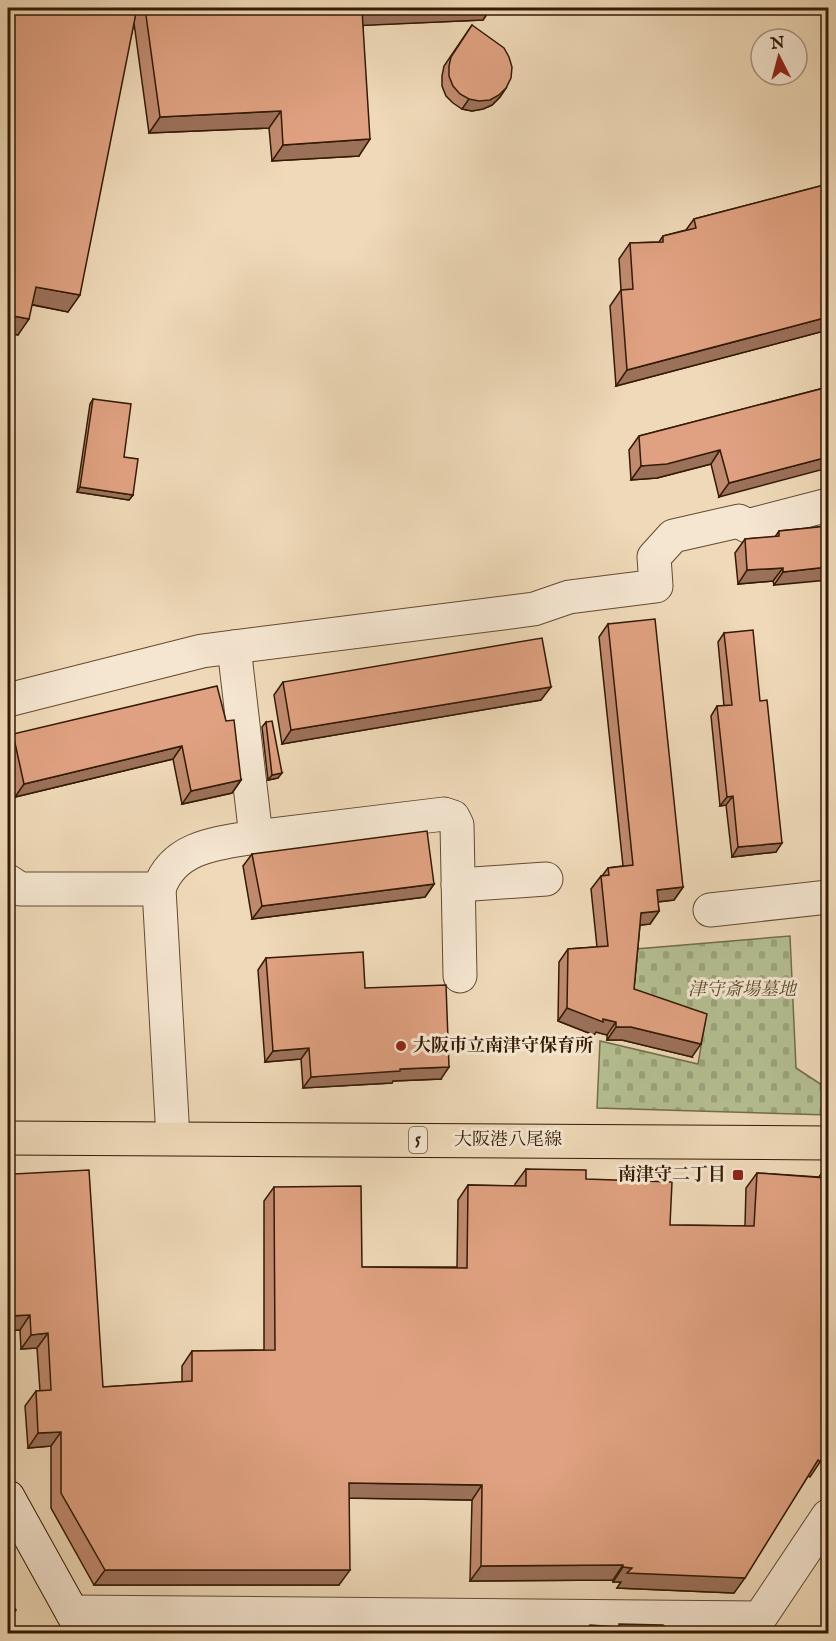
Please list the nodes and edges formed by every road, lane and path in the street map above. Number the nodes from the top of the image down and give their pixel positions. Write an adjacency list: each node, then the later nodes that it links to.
1 (828, 505): 2 (street)
2 (234, 647): 3 (street); 4 (street)
3 (8, 700)
4 (256, 837): 7 (street); 8 (street)
5 (546, 879): 7 (street)
6 (8, 881): 8 (street)
7 (458, 885): 11 (street)
8 (159, 889): 13 (street)
9 (828, 897): 10 (street)
10 (710, 910)
11 (460, 976)
12 (8, 1138): 13 (main road, 大阪港八尾線 / 5)
13 (173, 1138): 14 (main road, 大阪港八尾線 / 5)
14 (828, 1143)
15 (8, 1497): 17 (street)
16 (828, 1516): 19 (street)
17 (78, 1623): 18 (street)
18 (260, 1623): 19 (street)
19 (754, 1626)

